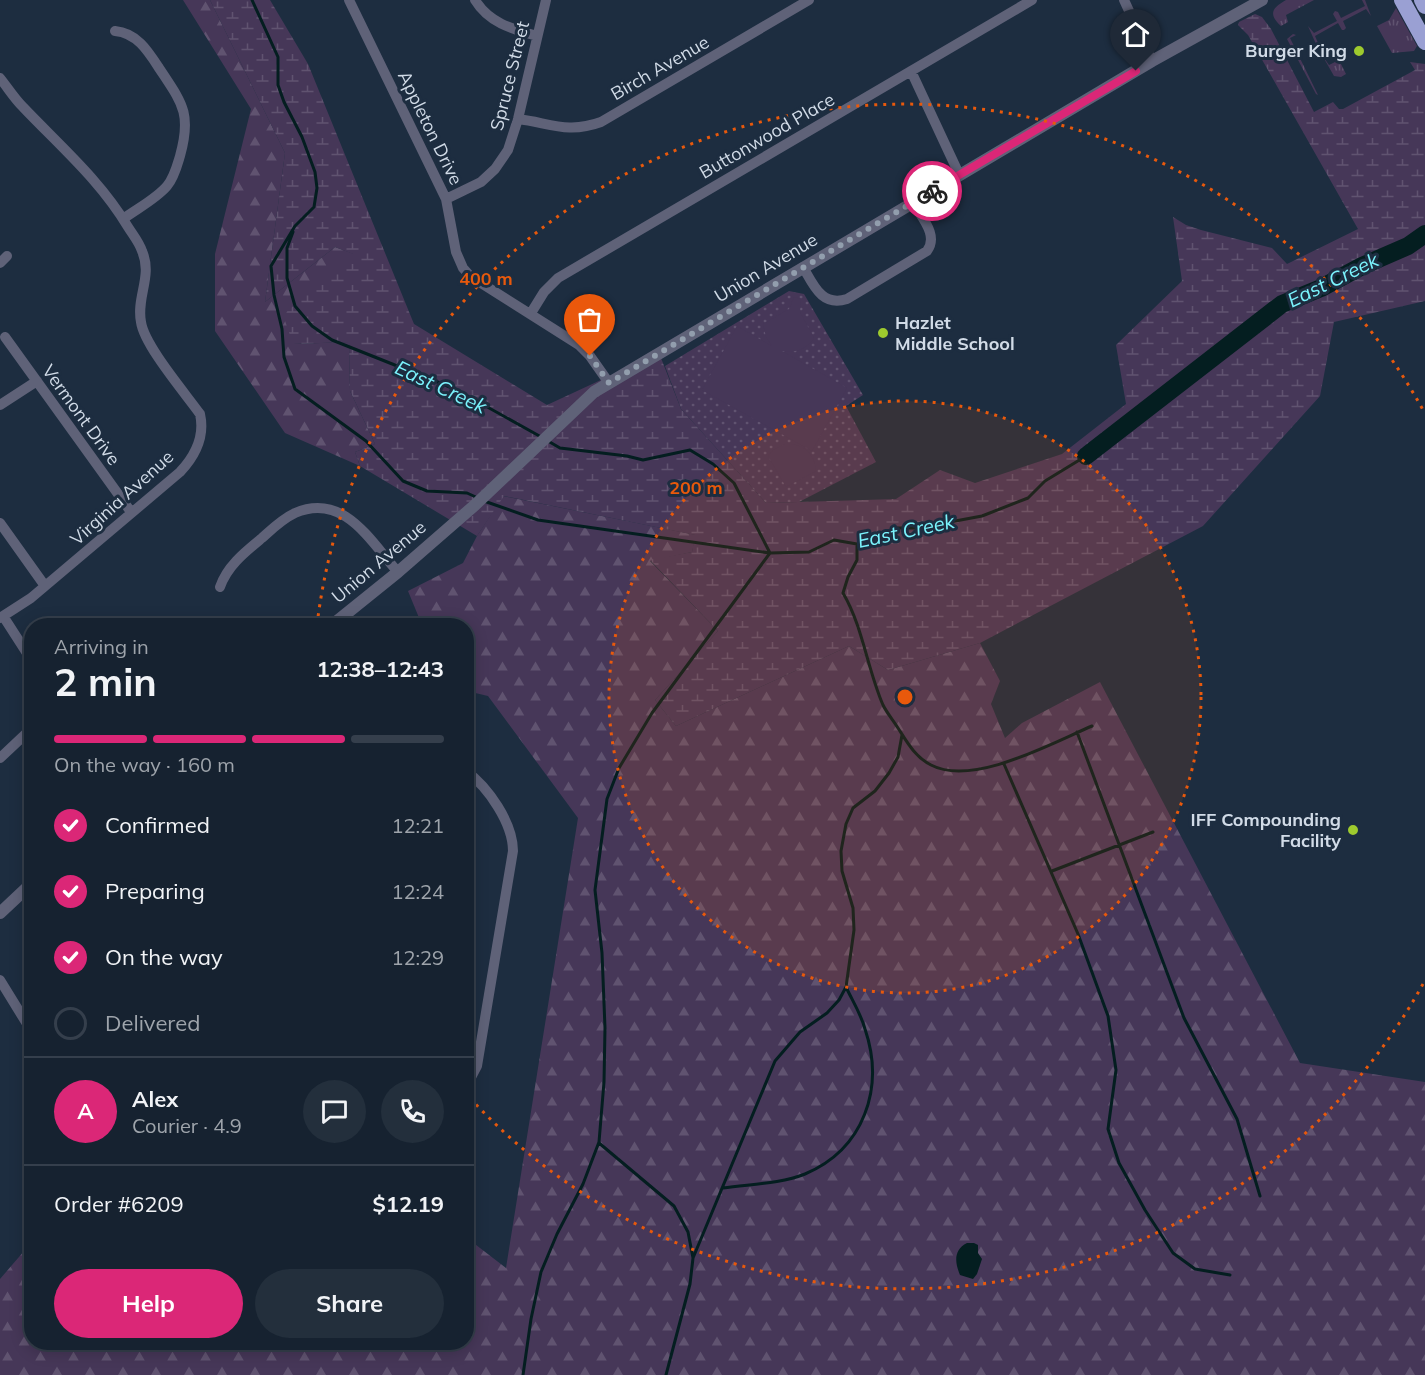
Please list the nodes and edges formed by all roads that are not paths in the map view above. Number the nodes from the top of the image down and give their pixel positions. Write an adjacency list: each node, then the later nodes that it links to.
1 (349, 0): 19 (street, Appleton Drive)
2 (475, 0): 12 (street)
3 (546, 0): 12 (street, Spruce Street)
4 (809, 0): 17 (street, Birch Avenue)
5 (1032, 0): 15 (street, Buttonwood Place)
6 (1124, 0): 14 (street)
7 (1262, 0): 14 (street, Union Avenue)
8 (1402, 0): 13 (highway)
9 (1422, 0): 10 (highway)
10 (1425, 6)
11 (115, 31): 21 (street)
12 (537, 36): 17 (street, Spruce Street)
13 (1425, 42)
14 (1152, 61): 18 (street, Union Avenue)
15 (911, 71): 18 (street); 23 (street, Buttonwood Place)
16 (1, 83): 21 (street, Virginia Avenue)
17 (518, 119): 19 (street, Spruce Street)
18 (959, 174): 20 (street, Union Avenue)
19 (446, 199): 23 (street, Appleton Drive)
20 (913, 202): 22 (street, Union Avenue); 22 (street)
21 (123, 219): 28 (street, Virginia Avenue)
22 (803, 267): 26 (street, Union Avenue)
23 (531, 313): 26 (street, Appleton Drive)
24 (4, 337): 25 (street, Vermont Drive)
25 (37, 381): 27 (street); 28 (street, Vermont Drive)
26 (609, 383): 30 (street, Union Avenue)
27 (0, 405)
28 (131, 512): 31 (street, Virginia Avenue)
29 (0, 523): 31 (street)
30 (398, 572): 32 (street); 34 (street, Union Avenue)
31 (45, 586): 33 (street, Virginia Avenue)
32 (220, 586)
33 (2, 617): 35 (street)
34 (341, 618)
35 (24, 649)
36 (24, 736): 37 (street)
37 (0, 758)
38 (474, 778): 43 (street)
39 (24, 890): 40 (street)
40 (0, 913)
41 (0, 980): 42 (street)
42 (24, 1019)
43 (474, 1072)

